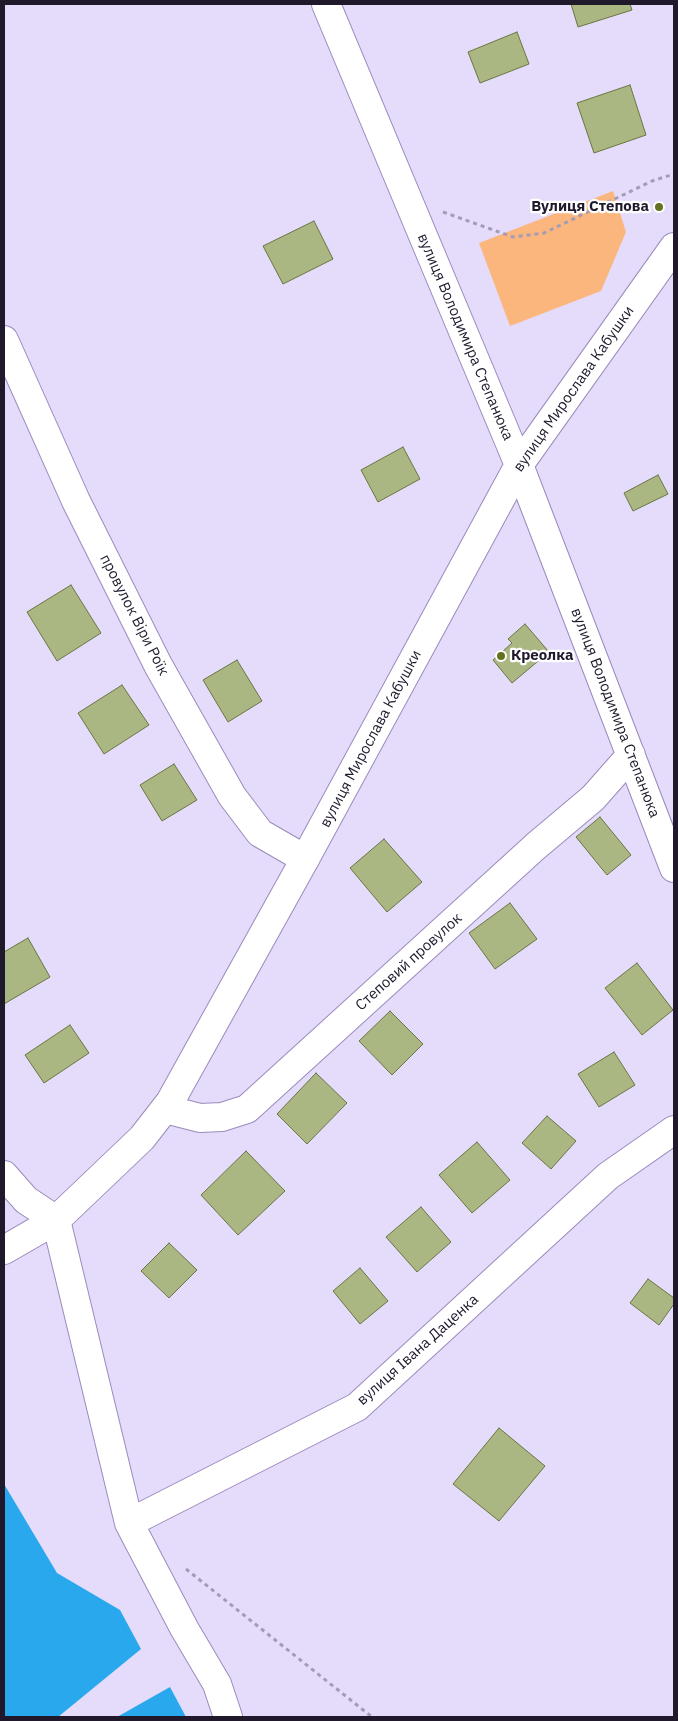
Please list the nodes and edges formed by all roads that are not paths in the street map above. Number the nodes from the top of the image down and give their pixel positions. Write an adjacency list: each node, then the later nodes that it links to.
1 (326, 4): 4 (street, вулиця Володимира Степанюка)
2 (674, 247): 4 (street, вулиця Мирослава Кабушки)
3 (4, 340): 6 (street, провулок Віри Роїк)
4 (519, 465): 5 (street, вулиця Володимира Степанюка); 6 (street, вулиця Мирослава Кабушки)
5 (631, 755): 7 (street, вулиця Володимира Степанюка); 8 (street, Степовий провулок)
6 (305, 859): 8 (street, вулиця Мирослава Кабушки)
7 (674, 868)
8 (165, 1109): 11 (street, вулиця Мирослава Кабушки)
9 (674, 1130): 13 (street, вулиця Івана Даценка)
10 (4, 1175): 11 (street)
11 (56, 1220): 12 (street, вулиця Мирослава Кабушки); 13 (street)
12 (4, 1250)
13 (129, 1523): 14 (street)
14 (228, 1717)

